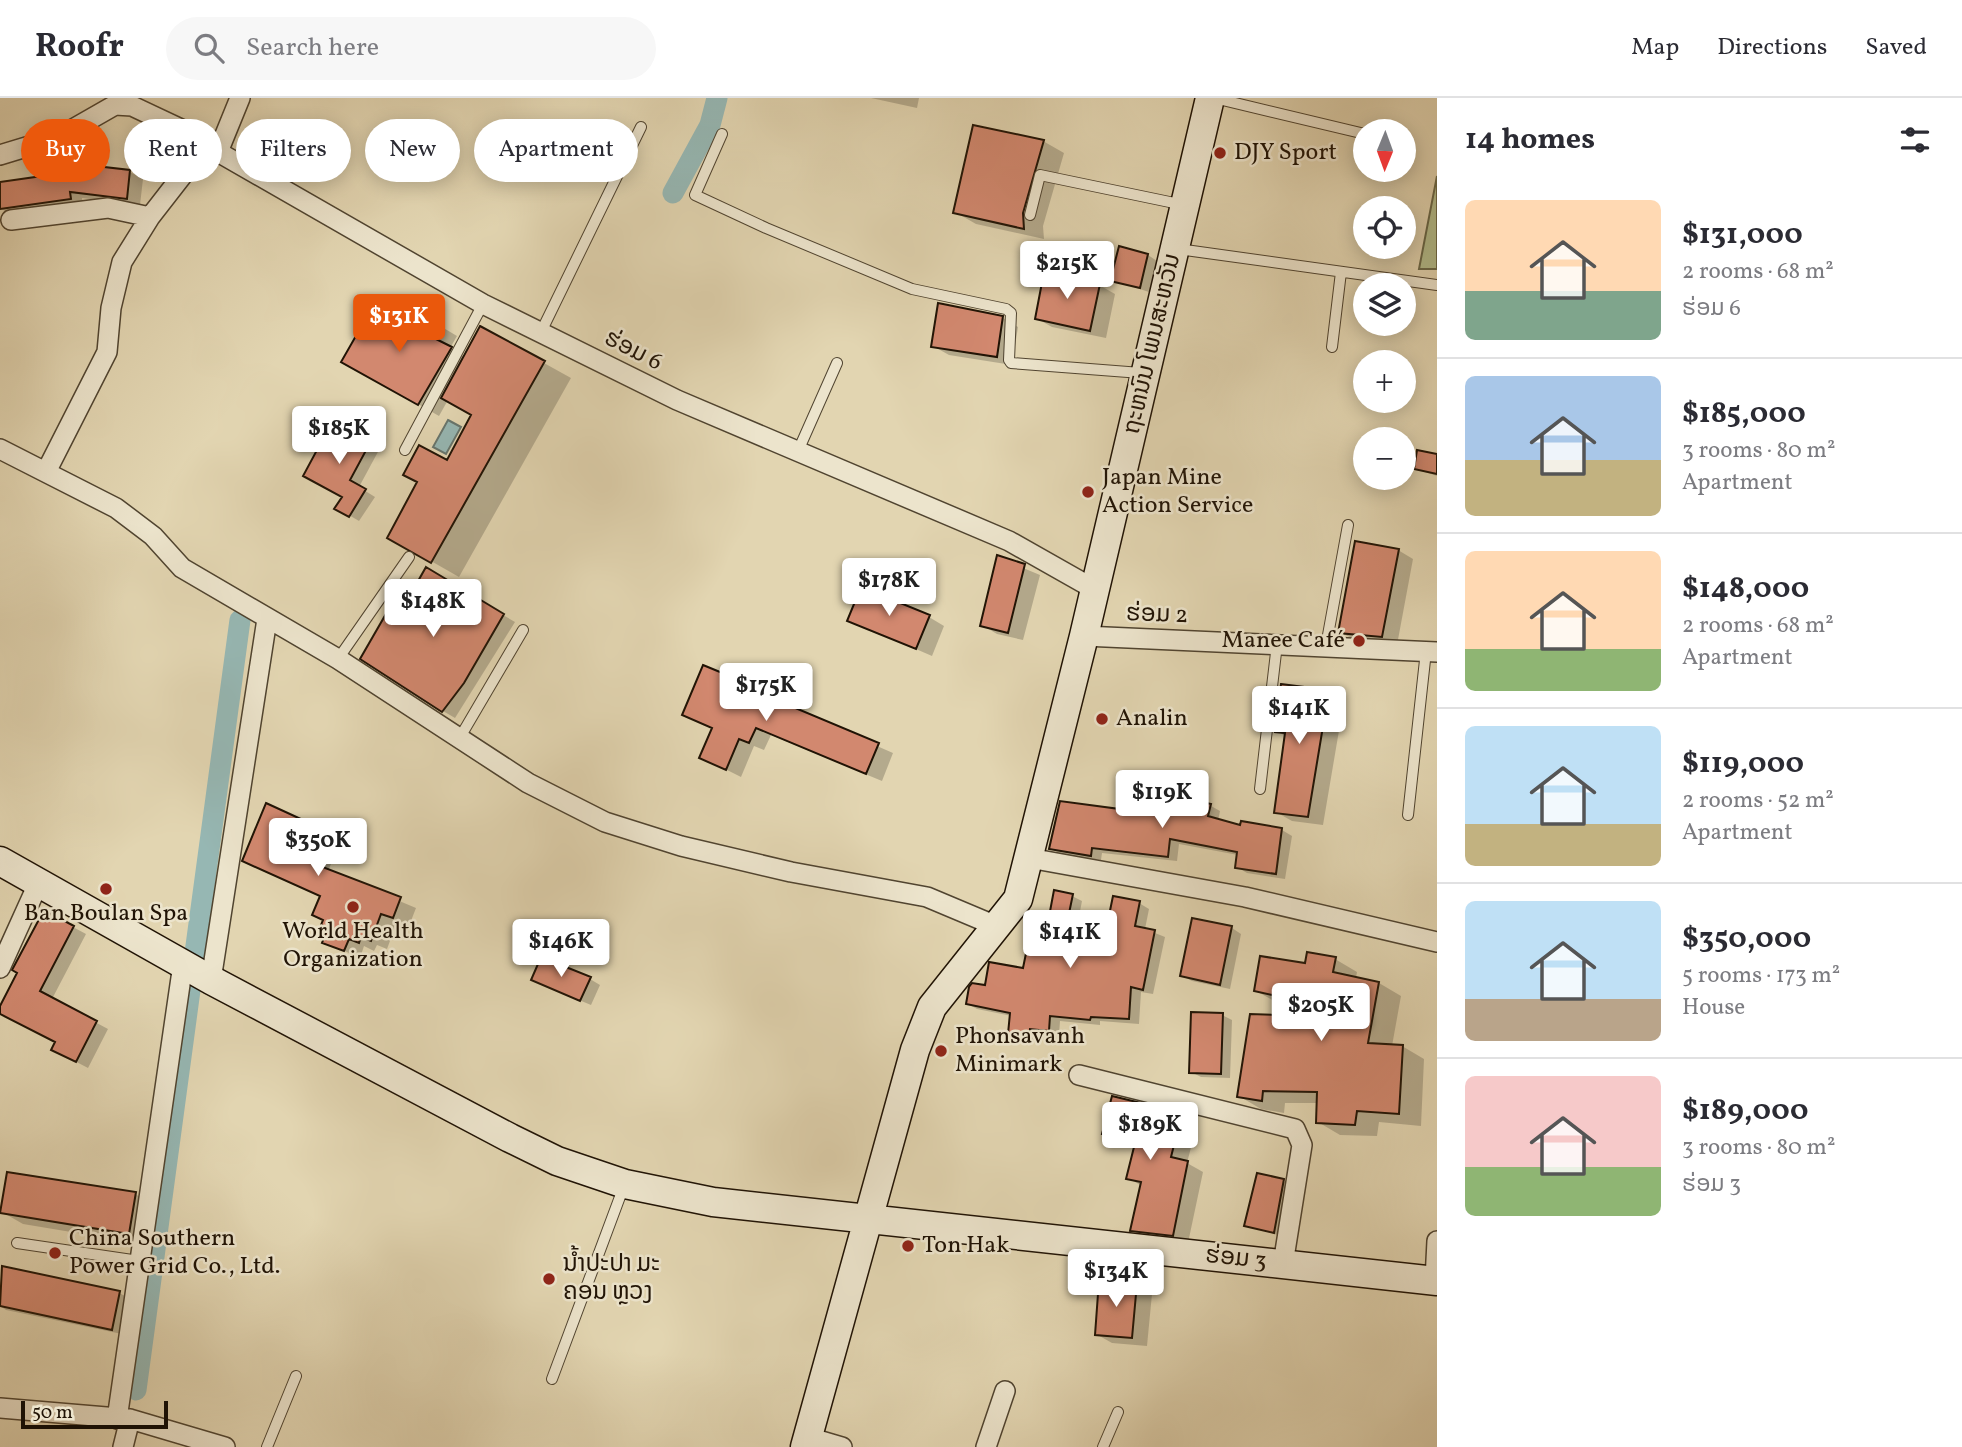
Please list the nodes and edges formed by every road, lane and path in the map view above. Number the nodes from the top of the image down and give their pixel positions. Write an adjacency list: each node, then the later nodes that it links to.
1 (240, 98): 8 (street)
2 (1212, 98): 6 (lane); 12 (street, ຖະຫນົນ ໂພນສະຫວັນ)
3 (114, 102): 4 (street, ຮ່ອມ 6); 10 (street)
4 (160, 119)
5 (641, 127): 20 (lane)
6 (1353, 131)
7 (722, 134): 23 (lane)
8 (222, 142)
9 (222, 154): 19 (street, ຮ່ອມ 6)
10 (0, 155)
11 (177, 182): 14 (street)
12 (1185, 206): 13 (lane); 16 (street, ຖະຫນົນ ໂພນສະຫວັນ)
13 (1030, 215)
14 (150, 217): 15 (street); 27 (street)
15 (11, 220)
16 (1175, 248): 17 (lane); 23 (street, ຖະຫນົນ ໂພນສະຫວັນ)
17 (1341, 272): 18 (lane); 21 (lane)
18 (1437, 285)
19 (482, 304): 20 (street, ຮ່ອມ 6); 25 (lane)
20 (541, 332): 26 (street, ຮ່ອມ 6)
21 (1332, 347)
22 (837, 363): 26 (lane)
23 (1146, 374): 30 (street, ຖະຫນົນ ໂພນສະຫວັນ)
24 (0, 449): 27 (street)
25 (405, 450)
26 (798, 451): 30 (street, ຮ່ອມ 6)
27 (47, 472): 31 (street)
28 (1348, 524): 35 (lane)
29 (409, 557): 37 (lane)
30 (1094, 589): 33 (street, ຖະຫນົນ ໂພນສະຫວັນ)
31 (267, 619): 37 (street); 48 (street)
32 (523, 630): 38 (lane)
33 (1084, 636): 34 (street, ຮ່ອມ 2); 41 (street, ຖະຫນົນ ໂພນສະຫວັນ)
34 (1277, 643): 35 (street, ຮ່ອມ 2); 39 (lane)
35 (1326, 646): 36 (street, ຮ່ອມ 2)
36 (1431, 652): 40 (lane)
37 (338, 659): 38 (street)
38 (459, 739): 44 (street)
39 (1259, 789)
40 (1408, 815)
41 (1030, 858): 44 (street, ຖະຫນົນ ໂພນສະຫວັນ); 45 (street)
42 (0, 861): 43 (street, ຮ່ອມ 3)
43 (38, 884): 46 (street, ຮ່ອມ 3); 47 (street)
44 (996, 926): 51 (street, ຖະຫນົນ ໂພນສະຫວັນ)
45 (1437, 942)
46 (183, 964): 48 (street, ຮ່ອມ 3); 54 (street)
47 (0, 968)
48 (211, 980): 50 (street, ຮ່ອມ 3)
49 (1079, 1075): 55 (street)
50 (625, 1184): 51 (street, ຮ່ອມ 3); 58 (lane)
51 (869, 1219): 55 (street, ຮ່ອມ 3); 63 (street, ຖະຫນົນ ໂພນສະຫວັນ)
52 (1437, 1241): 56 (street)
53 (17, 1243): 54 (lane)
54 (139, 1261): 62 (street)
55 (1283, 1264): 56 (street, ຮ່ອມ 3)
56 (1436, 1280)
57 (296, 1376): 66 (lane)
58 (552, 1379)
59 (1005, 1391): 68 (street)
60 (0, 1408): 62 (street)
61 (1118, 1412): 69 (lane)
62 (124, 1419): 64 (street); 65 (street)
63 (806, 1442): 67 (street)
64 (123, 1447)
65 (225, 1447)
66 (267, 1447)
67 (842, 1447)
68 (986, 1447)
69 (1103, 1447)

